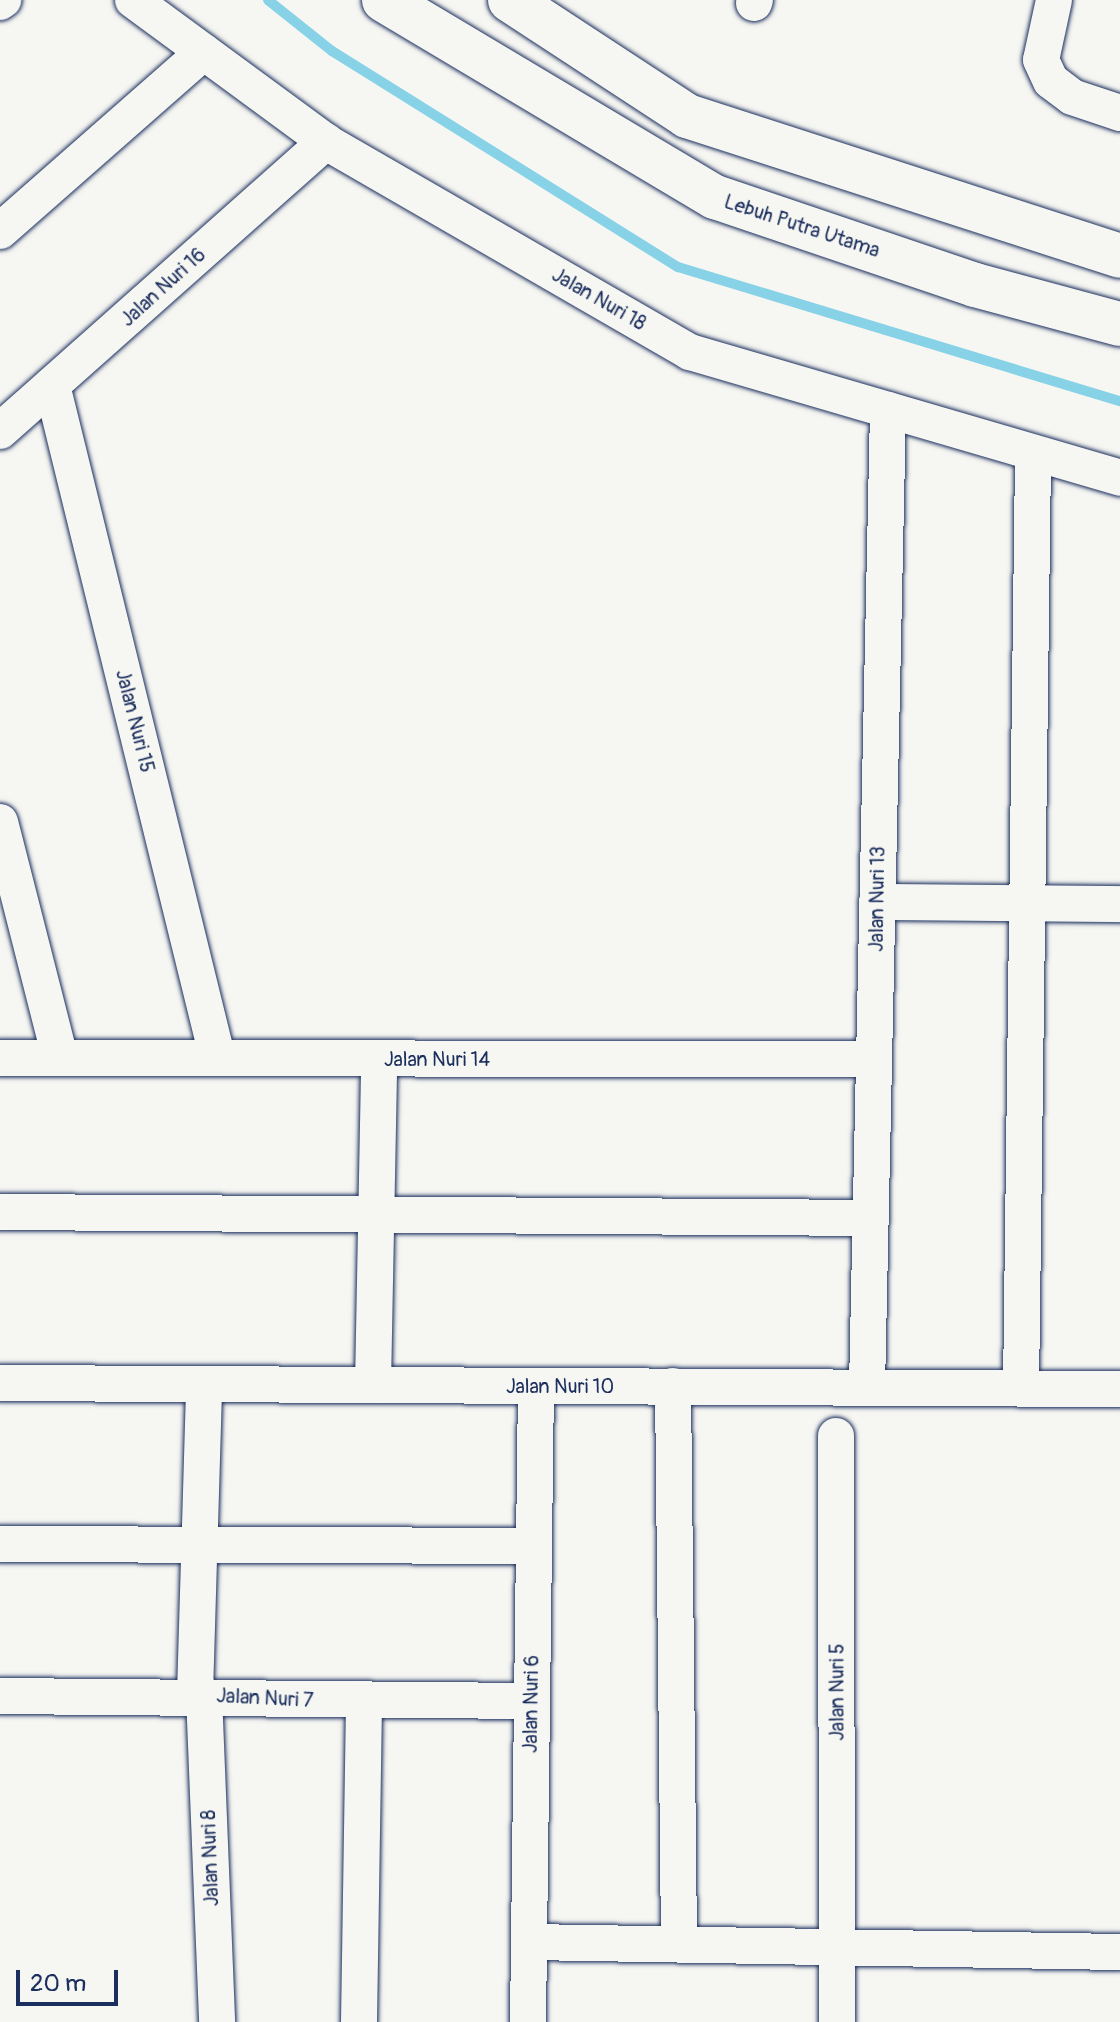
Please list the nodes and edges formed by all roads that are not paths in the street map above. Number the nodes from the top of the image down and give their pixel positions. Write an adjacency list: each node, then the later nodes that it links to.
1 (133, 0): 5 (street, Jalan Nuri 18)
2 (384, 0): 10 (main road, Lebuh Putra Utama)
3 (510, 0): 9 (main road)
4 (1054, 0): 6 (street)
5 (204, 52): 7 (street, Jalan Nuri 18); 8 (street)
6 (1120, 113)
7 (326, 142): 11 (street, Jalan Nuri 16); 12 (street, Jalan Nuri 18)
8 (0, 231)
9 (1120, 256)
10 (1120, 324)
11 (52, 385): 13 (street, Jalan Nuri 16); 20 (street, Jalan Nuri 15)
12 (888, 410): 14 (street, Jalan Nuri 18); 17 (street, Jalan Nuri 13)
13 (0, 431)
14 (1033, 453): 15 (street, Jalan Nuri 18); 18 (street)
15 (1120, 478)
16 (0, 822): 21 (street)
17 (877, 902): 18 (street); 24 (street, Jalan Nuri 13)
18 (1032, 903): 19 (street); 34 (street)
19 (1120, 904)
20 (217, 1056): 21 (street, Jalan Nuri 14); 23 (street, Jalan Nuri 14)
21 (60, 1057): 22 (street, Jalan Nuri 14)
22 (0, 1058)
23 (379, 1059): 24 (street, Jalan Nuri 14); 26 (street)
24 (874, 1059): 27 (street, Jalan Nuri 13)
25 (0, 1212): 26 (street)
26 (374, 1215): 27 (street); 30 (street)
27 (871, 1218): 33 (street, Jalan Nuri 13)
28 (0, 1383): 29 (street, Jalan Nuri 10)
29 (204, 1384): 30 (street, Jalan Nuri 10); 38 (street, Jalan Nuri 8)
30 (373, 1385): 31 (street, Jalan Nuri 10)
31 (536, 1386): 32 (street, Jalan Nuri 10); 39 (street, Jalan Nuri 6)
32 (673, 1386): 33 (street, Jalan Nuri 10); 45 (street)
33 (867, 1388): 34 (street, Jalan Nuri 10)
34 (1021, 1388): 35 (street, Jalan Nuri 10)
35 (1120, 1389)
36 (836, 1436): 46 (street, Jalan Nuri 5)
37 (0, 1544): 38 (street)
38 (199, 1546): 39 (street); 40 (street, Jalan Nuri 8)
39 (533, 1546): 42 (street, Jalan Nuri 6)
40 (200, 1694): 41 (street, Jalan Nuri 7); 43 (street, Jalan Nuri 7); 48 (street, Jalan Nuri 8)
41 (0, 1696)
42 (530, 1701): 43 (street, Jalan Nuri 7); 44 (street, Jalan Nuri 6)
43 (364, 1704): 49 (street)
44 (529, 1942): 45 (street); 50 (street, Jalan Nuri 6)
45 (679, 1944): 46 (street)
46 (838, 1948): 47 (street); 51 (street, Jalan Nuri 5)
47 (1120, 1952)
48 (217, 2022)
49 (359, 2022)
50 (528, 2022)
51 (837, 2022)

